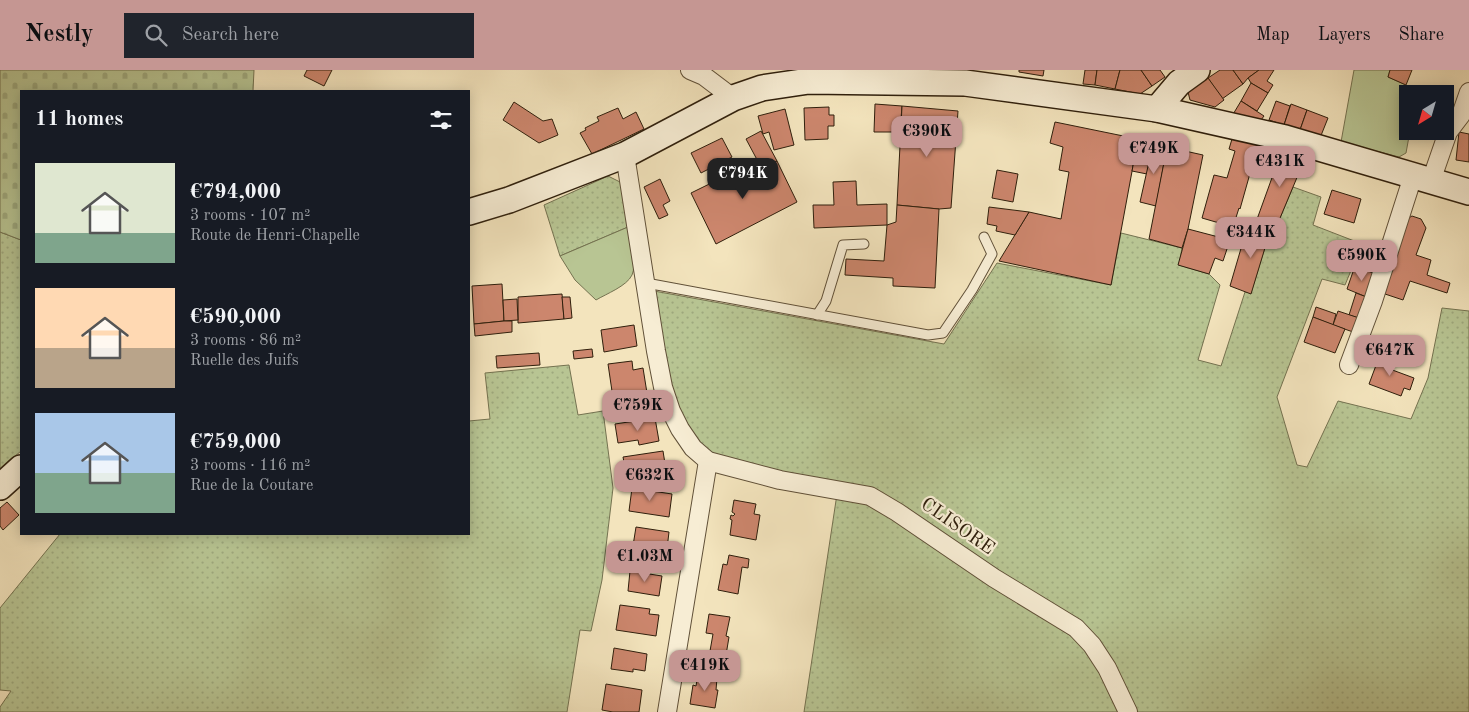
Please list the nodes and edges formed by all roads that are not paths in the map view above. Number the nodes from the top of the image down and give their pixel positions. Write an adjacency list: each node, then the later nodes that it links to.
1 (690, 70): 4 (street)
2 (1197, 70): 5 (street)
3 (1469, 92): 7 (street)
4 (733, 98): 5 (street); 6 (street)
5 (1157, 109): 7 (street)
6 (625, 155): 9 (street); 12 (street)
7 (1422, 178): 8 (street); 14 (street)
8 (1469, 192)
9 (470, 212)
10 (984, 237): 13 (lane)
11 (864, 244): 13 (lane)
12 (646, 283): 13 (lane); 15 (street)
13 (817, 315)
14 (1349, 365)
15 (708, 461): 18 (street); 19 (street, CLISORE)
16 (20, 469): 17 (street)
17 (0, 487)
18 (667, 712)
19 (1128, 712)

